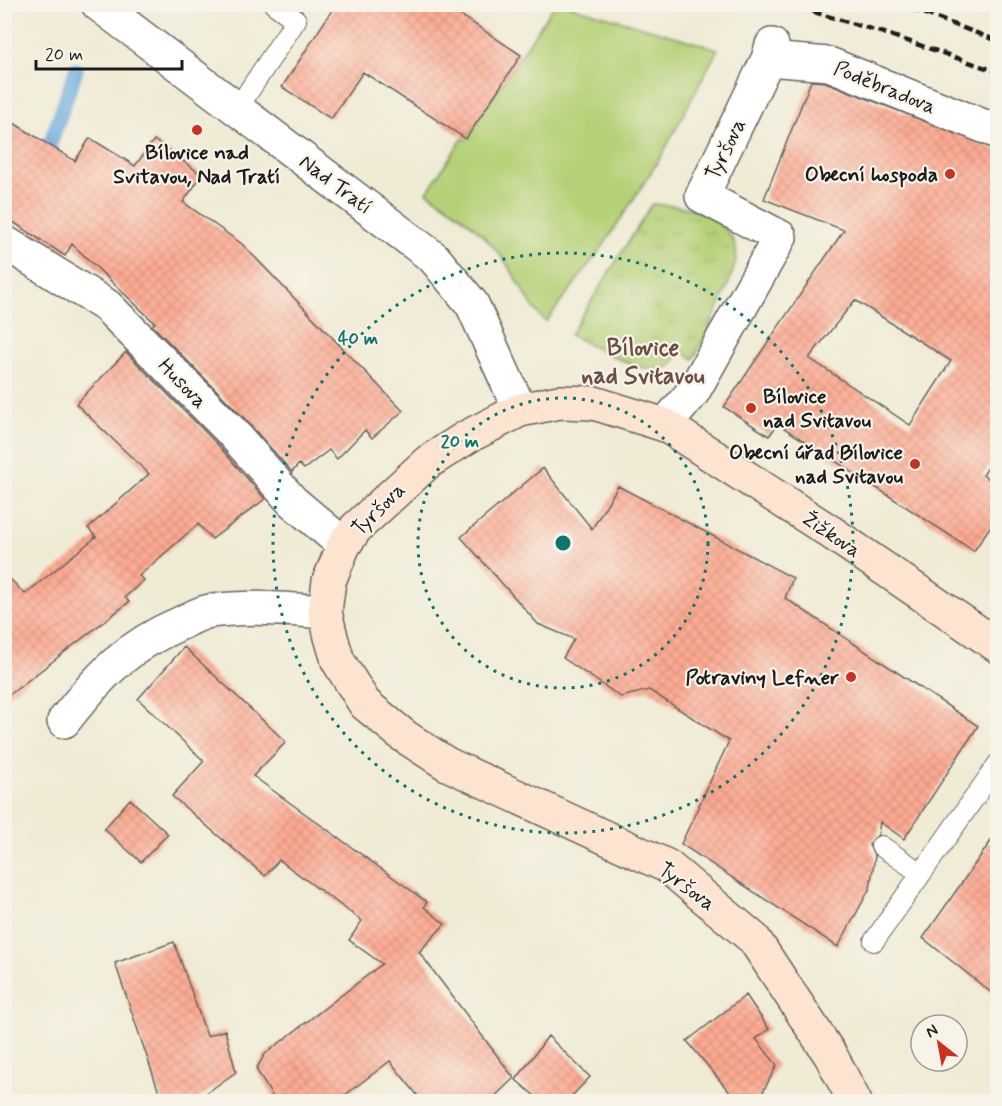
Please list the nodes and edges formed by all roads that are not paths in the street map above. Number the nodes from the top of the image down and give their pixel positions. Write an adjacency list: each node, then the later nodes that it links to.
1 (98, 4): 4 (street, Nad Tratí)
2 (274, 4): 4 (lane)
3 (772, 43): 5 (street, Poděbradova); 8 (street, Tyršova)
4 (237, 110): 7 (street, Nad Tratí)
5 (998, 132)
6 (4, 242): 9 (street, Husova)
7 (520, 410): 8 (main road, Tyršova); 9 (main road, Tyršova)
8 (665, 425): 11 (main road, Žižkova)
9 (344, 545): 10 (main road, Tyršova)
10 (325, 612): 12 (street); 17 (main road, Tyršova)
11 (998, 646)
12 (64, 721)
13 (998, 764): 15 (lane)
14 (881, 846): 15 (lane)
15 (919, 872): 16 (lane)
16 (874, 940)
17 (855, 1101)

